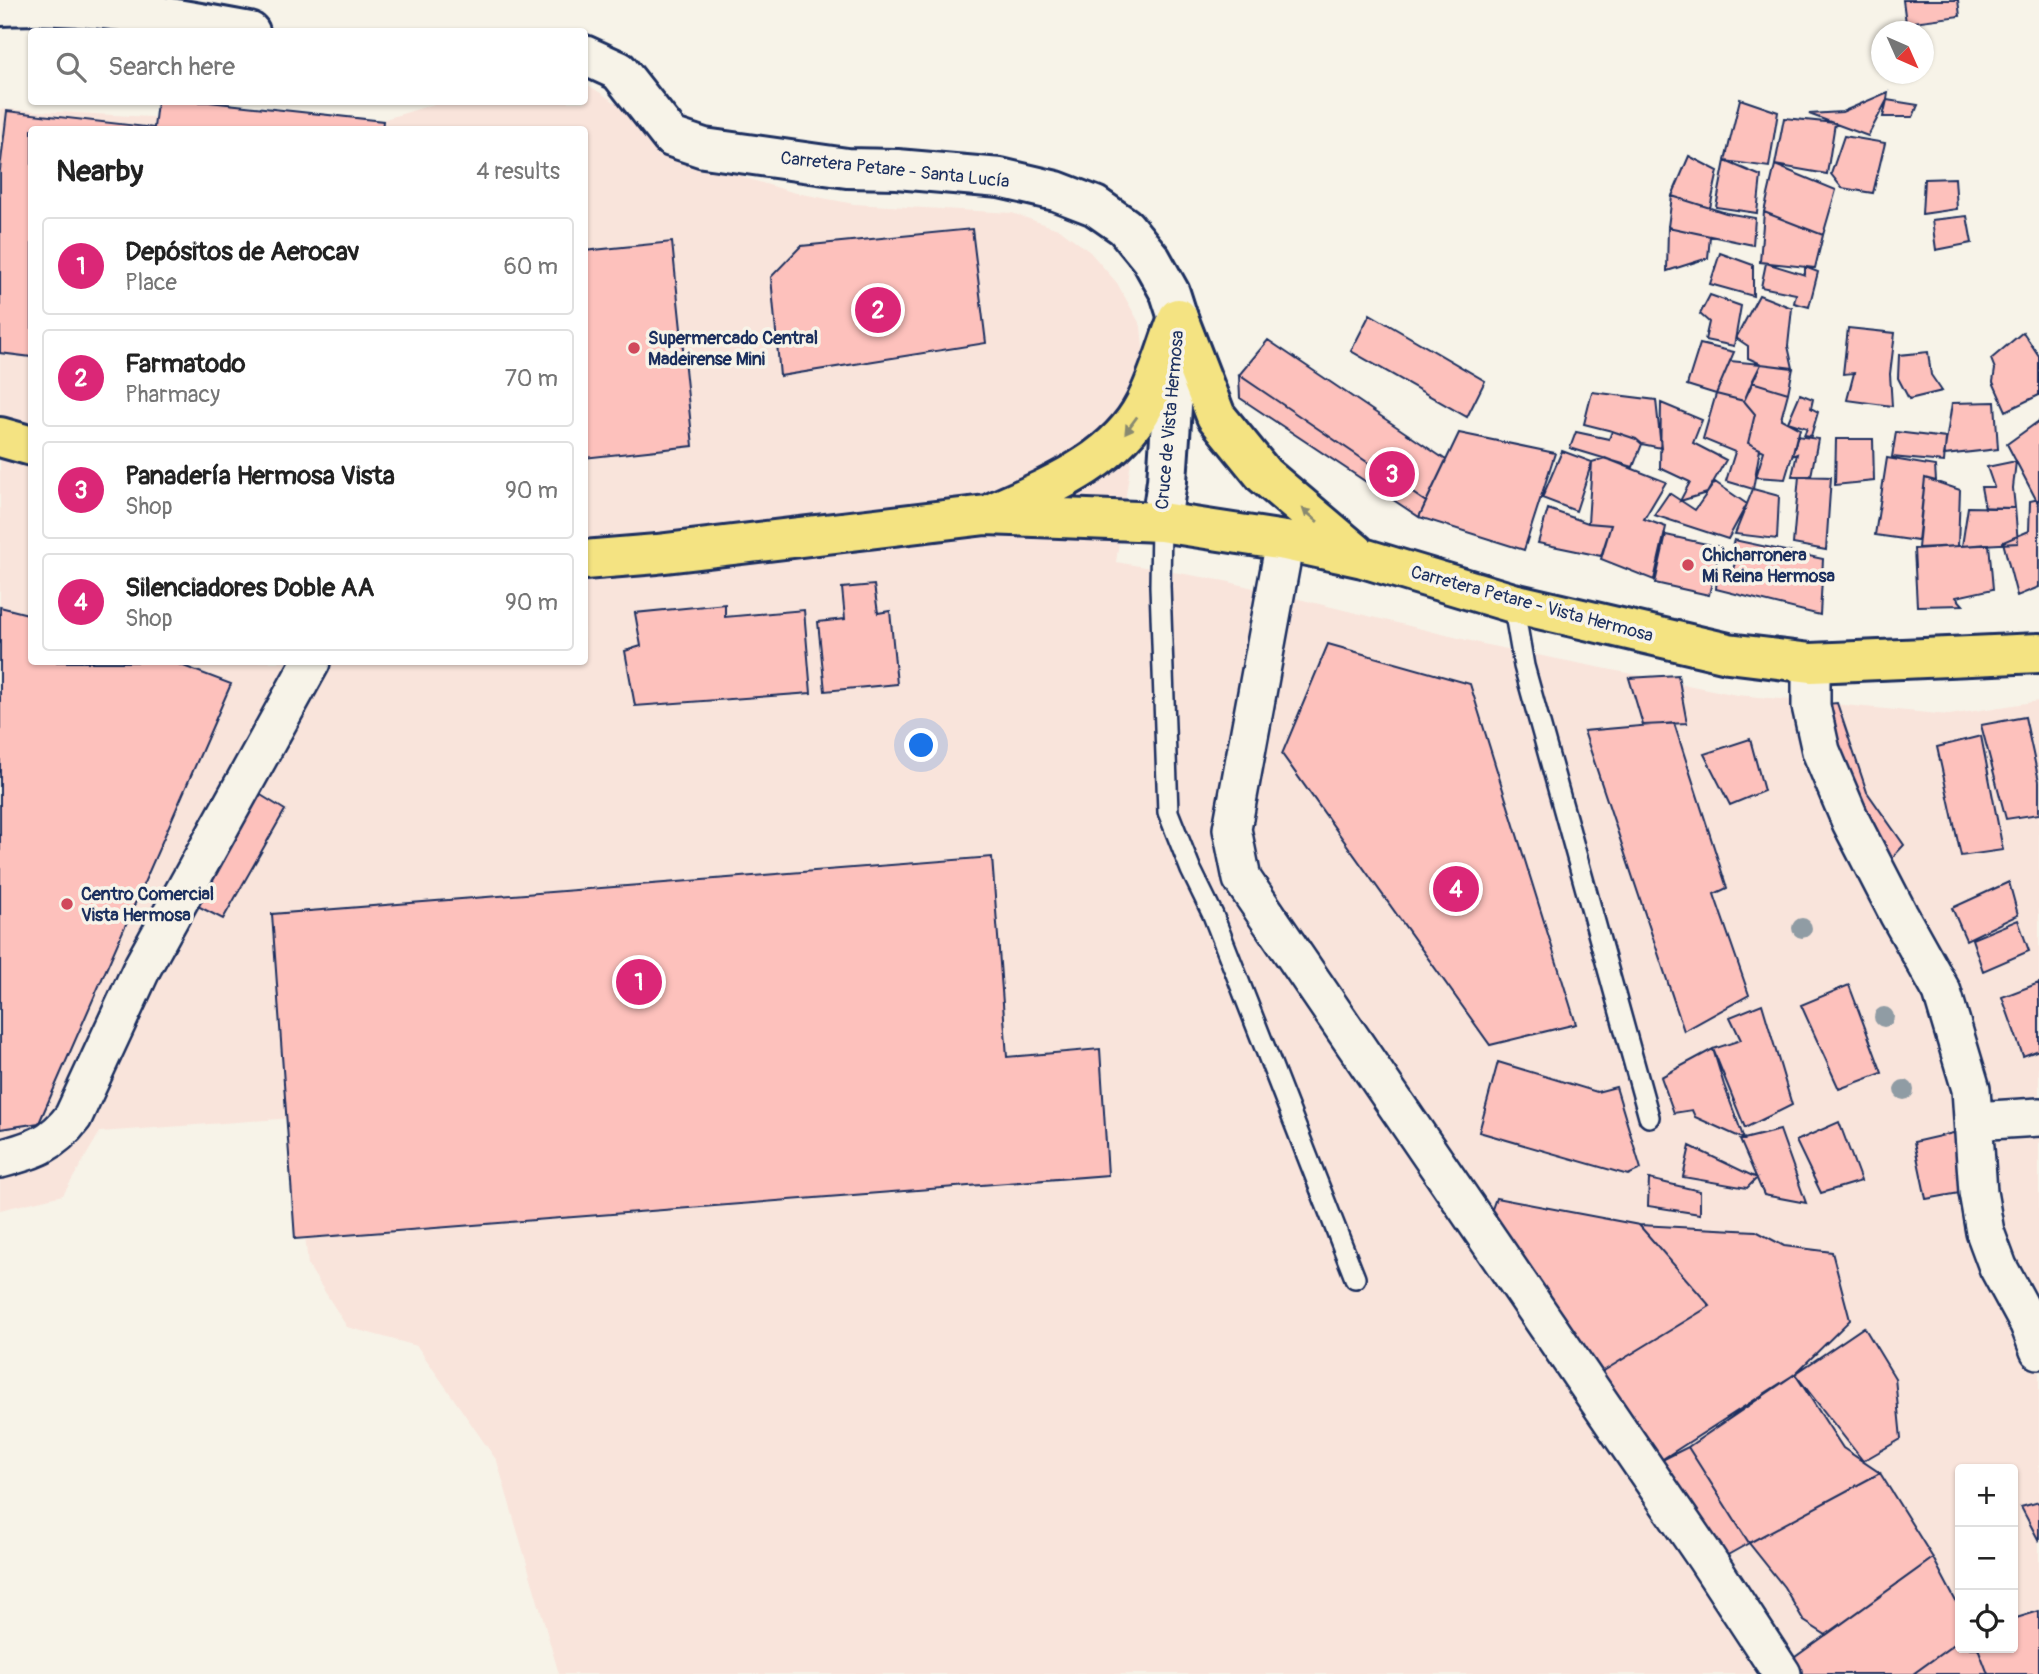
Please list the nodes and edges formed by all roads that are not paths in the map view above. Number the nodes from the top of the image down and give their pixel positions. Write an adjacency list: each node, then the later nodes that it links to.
1 (0, 6): 2 (street)
2 (228, 28)
3 (588, 57): 4 (street, Carretera Petare - Santa Lucía)
4 (1178, 318): 7 (main road, one-way to 7); 8 (street, Cruce de Vista Hermosa); 10 (main road, one-way to 4)
5 (0, 437): 6 (main road)
6 (28, 445)
7 (986, 515): 8 (main road, Carretera Petare - Vista Hermosa); 11 (main road)
8 (1161, 522): 9 (main road, Carretera Petare - Vista Hermosa); 20 (lane)
9 (1286, 541): 10 (main road, Carretera Petare - Vista Hermosa); 22 (street)
10 (1363, 558): 12 (main road, Carretera Petare - Vista Hermosa)
11 (588, 560)
12 (1513, 603): 14 (main road, Carretera Petare - Vista Hermosa); 16 (lane)
13 (2039, 653): 14 (main road, Carretera Petare - Vista Hermosa)
14 (1811, 663): 18 (street)
15 (309, 665): 19 (street)
16 (1648, 1117)
17 (2039, 1117): 18 (street)
18 (1974, 1121): 21 (street)
19 (0, 1159)
20 (1355, 1278)
21 (2039, 1350)
22 (1782, 1674)

